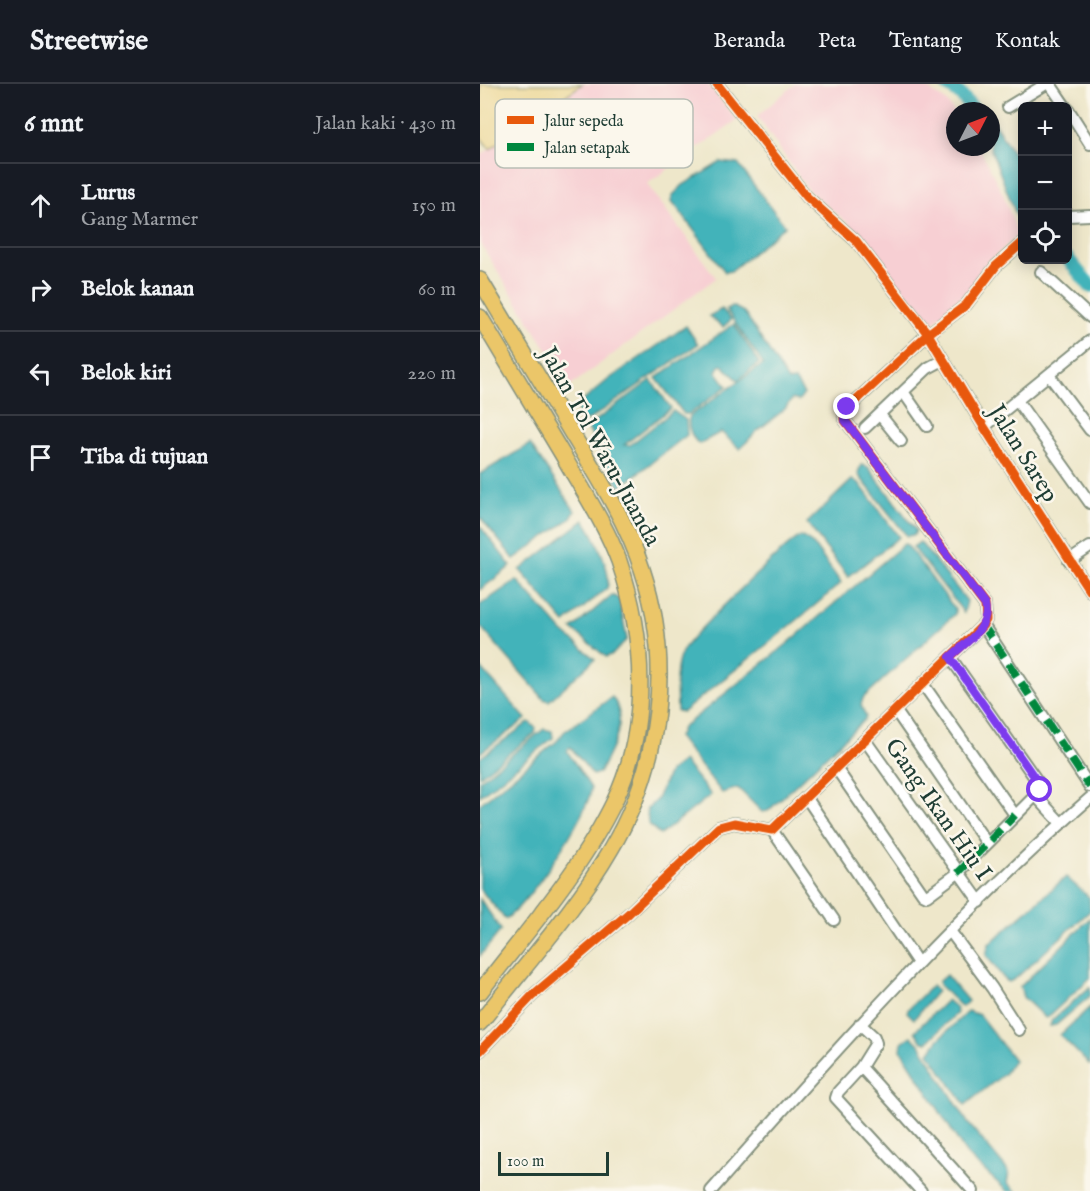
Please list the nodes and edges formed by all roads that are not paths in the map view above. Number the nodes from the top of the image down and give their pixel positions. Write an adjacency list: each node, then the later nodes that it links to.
1 (717, 84): 14 (street, Jalan Sarep)
2 (1048, 84): 3 (street); 4 (street)
3 (1062, 102)
4 (1008, 107)
5 (1072, 126): 6 (street)
6 (1090, 144)
7 (1090, 215): 8 (street)
8 (1072, 216)
9 (1018, 246): 14 (street)
10 (1041, 272): 12 (street)
11 (480, 280): 50 (highway, Jalan Tol Waru–Juanda)
12 (1090, 317)
13 (480, 318): 49 (highway, Jalan Tol Waru–Juanda)
14 (928, 334): 16 (street, Jalan Sarep); 30 (street)
15 (1088, 347): 17 (street)
16 (935, 359): 18 (street); 22 (street, Jalan Sarep)
17 (1048, 375): 19 (street); 24 (street)
18 (904, 393): 20 (street); 21 (street)
19 (1018, 402): 22 (street); 26 (street)
20 (880, 415): 23 (street); 25 (street)
21 (927, 426)
22 (984, 427): 28 (street, Jalan Sarep)
23 (866, 428)
24 (1090, 430)
25 (901, 441)
26 (1090, 503)
27 (1090, 547): 28 (street)
28 (1069, 561): 29 (street, Jalan Sarep)
29 (1090, 591)
30 (983, 625): 31 (street); 36 (street)
31 (950, 657): 32 (street); 38 (street)
32 (923, 684): 33 (street); 40 (street)
33 (895, 710): 34 (street); 43 (street)
34 (865, 740): 35 (street); 44 (street, Gang Ikan Hiu I)
35 (836, 768): 37 (street); 44 (street)
36 (1090, 787)
37 (806, 797): 42 (street); 48 (street)
38 (1038, 797): 40 (street); 41 (street)
39 (1090, 798): 41 (street)
40 (1015, 815): 43 (street)
41 (1061, 823): 45 (street)
42 (772, 830): 46 (street); 53 (street)
43 (987, 842): 44 (street)
44 (958, 873): 45 (street, Gang Ikan Hiu I)
45 (980, 902): 47 (street)
46 (834, 920)
47 (956, 938): 48 (street); 51 (street)
48 (918, 963): 52 (street)
49 (480, 992)
50 (480, 1023)
51 (1019, 1030)
52 (868, 1031): 54 (street); 55 (street)
53 (480, 1051)
54 (861, 1067): 56 (street); 57 (street)
55 (711, 1191)
56 (921, 1191)
57 (973, 1191)

